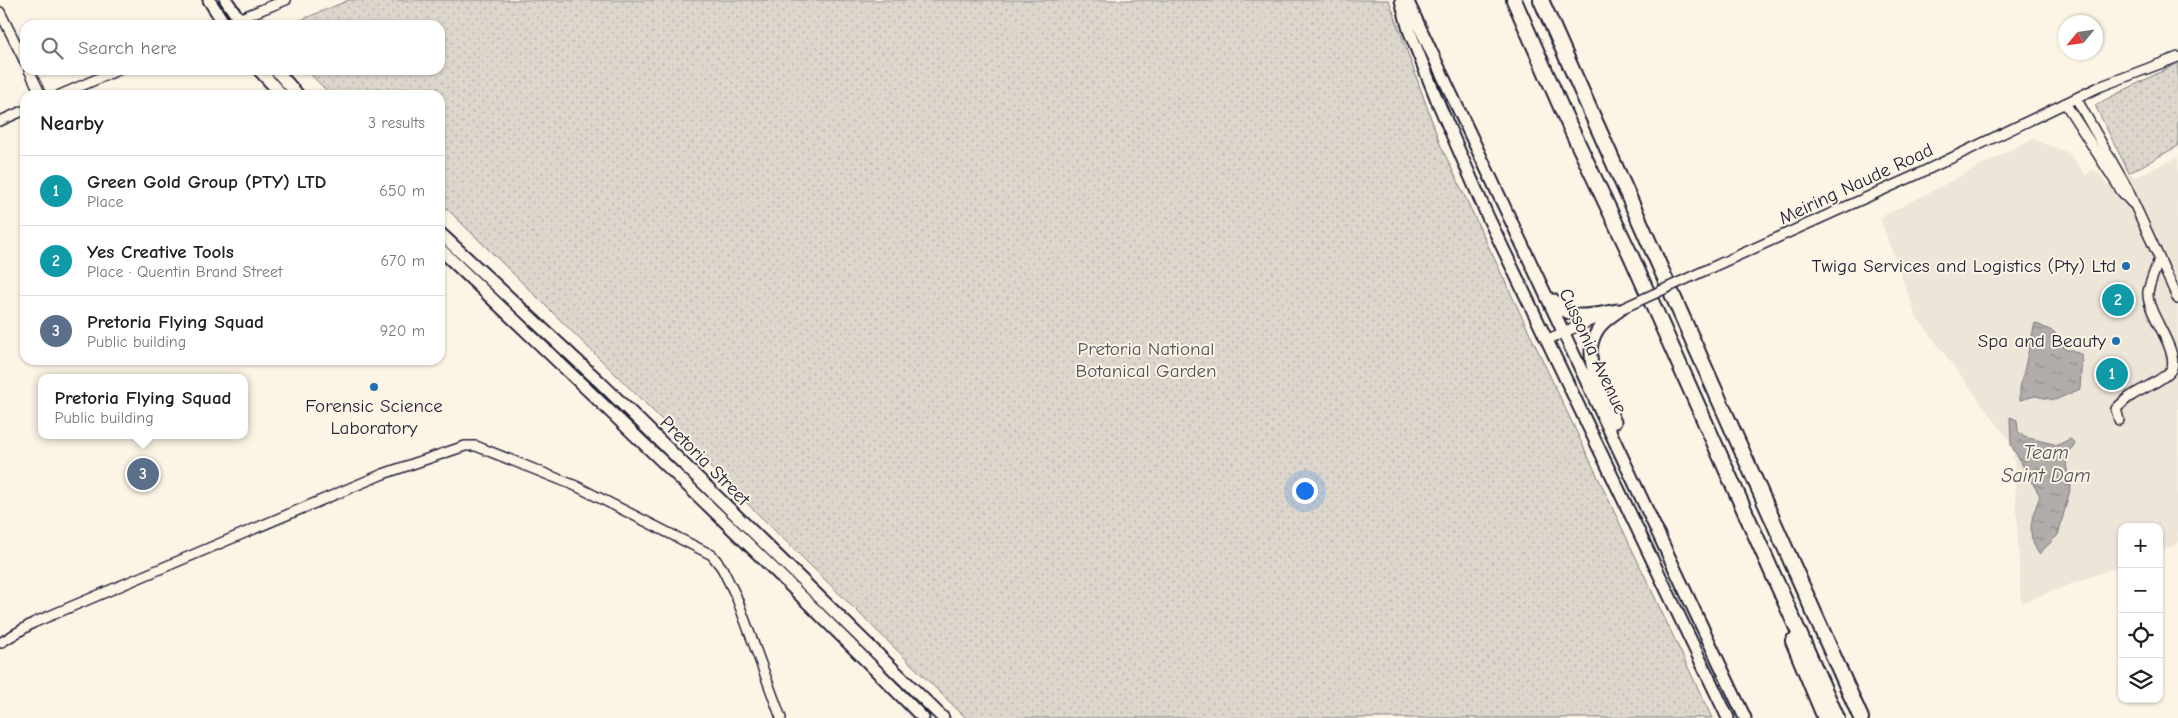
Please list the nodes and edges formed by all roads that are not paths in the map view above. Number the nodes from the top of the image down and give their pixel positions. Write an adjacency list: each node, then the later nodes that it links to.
1 (210, 0): 9 (main road)
2 (226, 0): 10 (main road)
3 (286, 0): 11 (street)
4 (1401, 0): 35 (main road, Cussonia Avenue)
5 (1407, 0): 31 (main road, Cussonia Avenue)
6 (1514, 0): 29 (highway)
7 (1541, 0): 38 (highway)
8 (0, 12): 12 (street)
9 (221, 20)
10 (239, 20)
11 (244, 20)
12 (20, 52)
13 (2178, 57): 22 (street, Meiring Naude Road)
14 (31, 75): 18 (street)
15 (106, 75): 19 (street)
16 (264, 75): 20 (main road)
17 (280, 75): 21 (main road)
18 (39, 90)
19 (72, 90)
20 (277, 90)
21 (294, 90)
22 (2076, 98): 23 (street, Meiring Naude Road); 26 (street)
23 (2065, 103): 26 (street); 33 (street, Meiring Naude Road, bridge)
24 (20, 112): 25 (street)
25 (0, 121)
26 (2134, 205): 32 (street)
27 (445, 238): 42 (main road, Pretoria Street)
28 (445, 253): 41 (main road, Pretoria Street)
29 (1631, 256): 45 (highway); 46 (highway)
30 (2158, 262): 36 (street)
31 (1536, 271): 33 (main road); 34 (main road, Cussonia Avenue)
32 (2178, 299)
33 (1621, 310): 34 (street, Meiring Naude Road); 37 (main road)
34 (1564, 331): 35 (street, Meiring Naude Road); 37 (main road, Cussonia Avenue)
35 (1546, 340): 43 (main road, Cussonia Avenue)
36 (2119, 420)
37 (1618, 448): 44 (main road, Cussonia Avenue)
38 (1803, 588): 47 (highway); 48 (highway)
39 (0, 642): 40 (street)
40 (781, 718)
41 (923, 718)
42 (943, 718)
43 (1728, 718)
44 (1745, 718)
45 (1825, 718)
46 (1837, 718)
47 (1861, 718)
48 (1867, 718)

